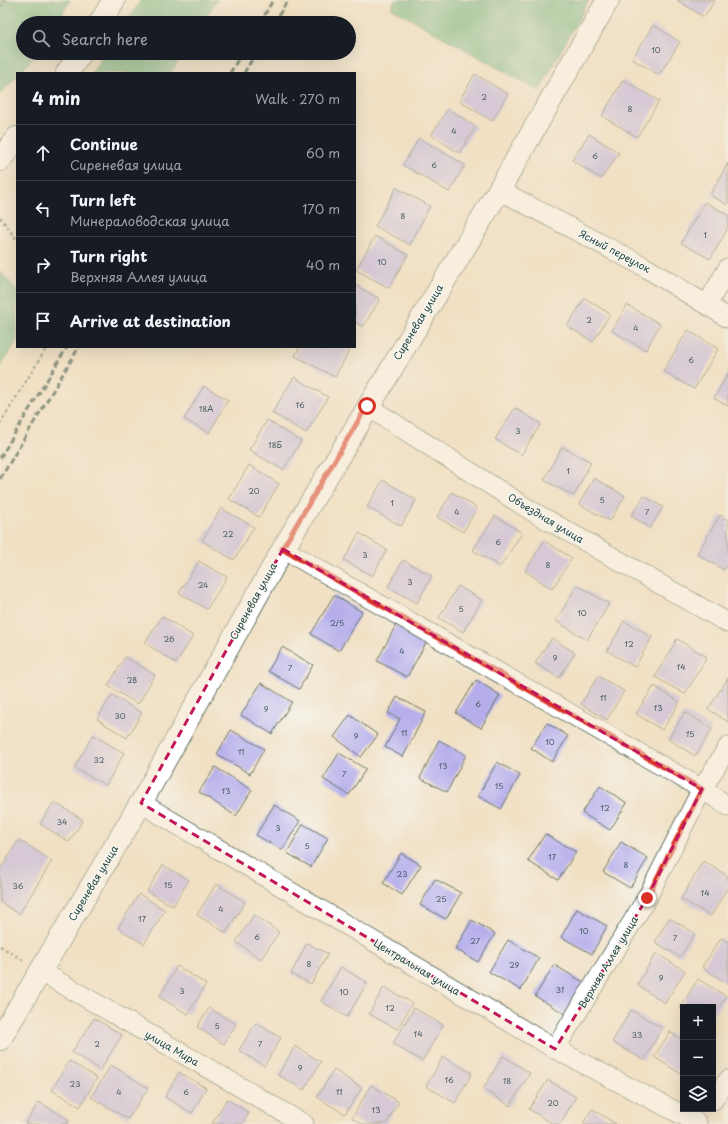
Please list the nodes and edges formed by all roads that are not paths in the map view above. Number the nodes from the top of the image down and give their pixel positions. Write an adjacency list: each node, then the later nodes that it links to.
1 (114, 0): 3 (street)
2 (608, 0): 8 (street, Сиреневая улица)
3 (104, 16)
4 (76, 60): 5 (street)
5 (68, 72)
6 (16, 139): 7 (street)
7 (0, 160)
8 (499, 190): 10 (street, Ясный переулок); 12 (street, Сиреневая улица)
9 (728, 268): 10 (street)
10 (707, 304): 11 (street, Ясный переулок)
11 (728, 318)
12 (367, 406): 13 (street, Сиреневая улица); 14 (street, Объездная улица)
13 (282, 549): 16 (street); 17 (street, Сиреневая улица)
14 (728, 623)
15 (728, 747): 16 (street, Верхняя Аллея улица)
16 (702, 789): 18 (street); 21 (street, Верхняя Аллея улица)
17 (141, 804): 19 (street, Сиреневая улица); 21 (street, Центральная улица)
18 (728, 806)
19 (40, 971): 20 (street, Сиреневая улица); 25 (street, улица Мира)
20 (0, 1039)
21 (555, 1050): 24 (street, Центральная улица)
22 (728, 1080): 23 (street)
23 (716, 1096)
24 (700, 1118)
25 (304, 1124)

